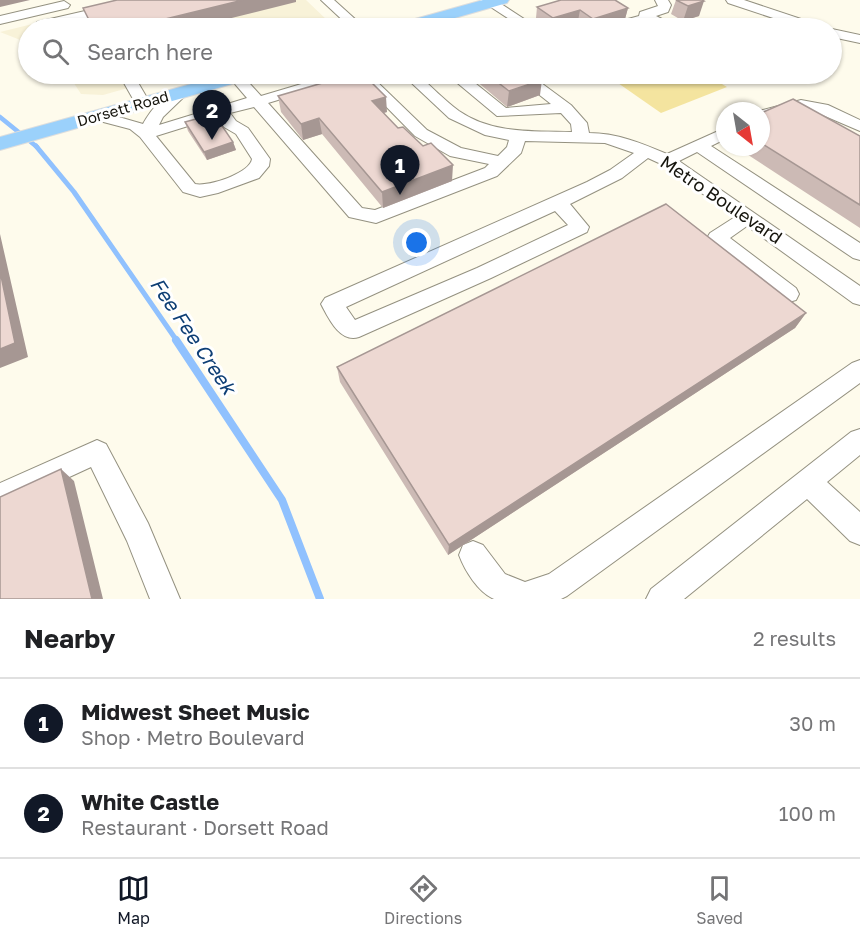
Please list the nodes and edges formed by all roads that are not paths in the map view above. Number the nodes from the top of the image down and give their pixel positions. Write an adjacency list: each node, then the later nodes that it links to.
1 (148, 0): 8 (street)
2 (327, 0): 9 (street)
3 (661, 0): 7 (street)
4 (732, 0): 14 (street)
5 (493, 1): 10 (main road); 11 (street)
6 (74, 2): 15 (street)
7 (649, 16): 12 (street); 13 (street)
8 (72, 18)
9 (347, 18)
10 (436, 18)
11 (517, 18)
12 (643, 18)
13 (652, 18)
14 (785, 18)
15 (0, 20)
16 (842, 35): 17 (street)
17 (860, 39)
18 (131, 84): 30 (street)
19 (210, 84): 28 (main road, Dorsett Road)
20 (246, 84): 29 (street)
21 (316, 84): 29 (street)
22 (369, 84): 45 (street)
23 (420, 84): 27 (street, Metro Boulevard)
24 (438, 84): 27 (street)
25 (467, 84): 31 (street)
26 (533, 84): 31 (street)
27 (426, 89): 38 (street, Metro Boulevard)
28 (180, 93): 30 (main road, Dorsett Road); 37 (street)
29 (256, 102): 32 (street); 36 (street); 45 (street)
30 (142, 104): 34 (main road, Dorsett Road)
31 (565, 108): 39 (street)
32 (220, 111): 36 (street); 37 (street)
33 (770, 113): 35 (street)
34 (98, 117): 37 (street); 41 (main road, Dorsett Road)
35 (860, 126)
36 (242, 131): 37 (street)
37 (146, 134)
38 (518, 136): 39 (street, Metro Boulevard); 45 (street)
39 (581, 137): 43 (street, Metro Boulevard)
40 (716, 137): 42 (street)
41 (0, 144)
42 (698, 146): 44 (street); 48 (street)
43 (646, 151): 44 (street, Metro Boulevard); 46 (street)
44 (667, 160): 47 (street, Metro Boulevard)
45 (502, 162)
46 (558, 202): 46 (street)
47 (748, 217): 50 (street, Metro Boulevard); 51 (street)
48 (860, 253)
49 (860, 261): 50 (street)
50 (833, 277): 52 (street, Metro Boulevard)
51 (789, 294)
52 (860, 297)
53 (860, 370): 58 (street)
54 (860, 440): 55 (street)
55 (808, 482): 57 (street); 60 (street)
56 (0, 496): 59 (street)
57 (860, 531)
58 (473, 555)
59 (165, 599)
60 (661, 599)

